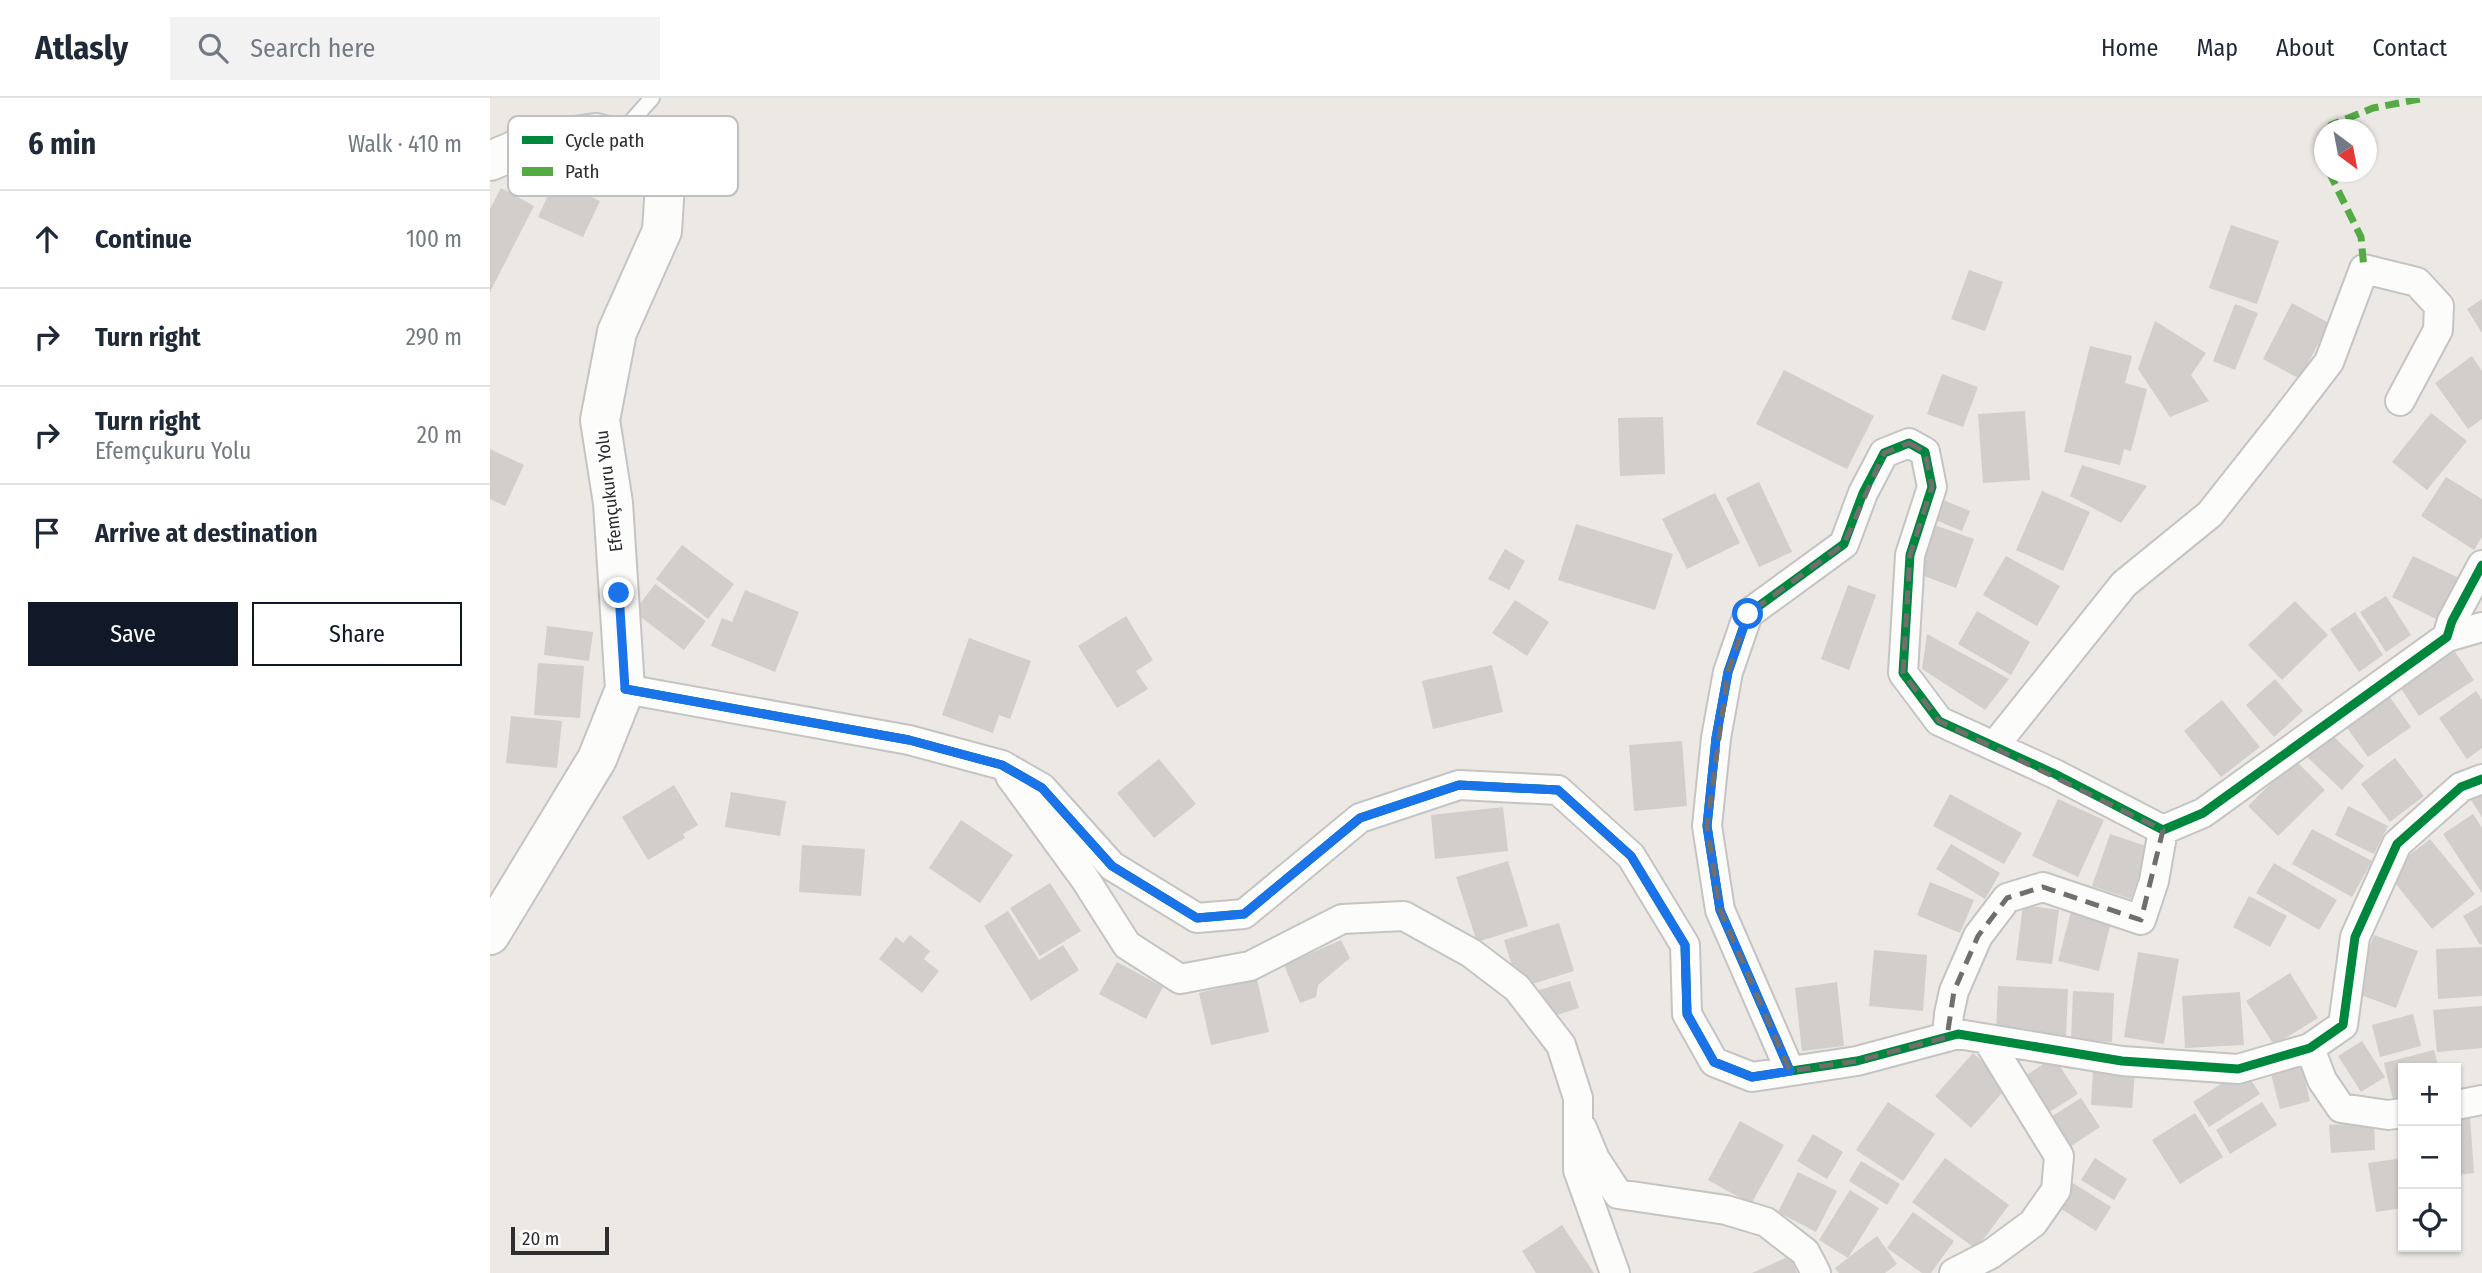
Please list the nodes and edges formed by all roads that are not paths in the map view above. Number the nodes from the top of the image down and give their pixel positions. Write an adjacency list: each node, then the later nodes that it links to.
1 (652, 98): 2 (lane)
2 (636, 116)
3 (508, 153): 4 (street, Efemçukuru Yolu)
4 (490, 161)
5 (664, 196): 10 (street, Efemçukuru Yolu)
6 (2400, 401): 11 (street)
7 (2482, 565): 9 (street)
8 (2482, 626): 9 (street)
9 (2447, 637): 14 (street)
10 (625, 689): 12 (street); 15 (street, Efemçukuru Yolu)
11 (1995, 745): 14 (street); 19 (street)
12 (1002, 765): 19 (street); 23 (street)
13 (2482, 779): 18 (street)
14 (2163, 830): 16 (street)
15 (490, 935)
16 (1947, 1037): 17 (street); 19 (street)
17 (1986, 1039): 18 (street); 26 (street)
18 (2310, 1048): 22 (street)
19 (1790, 1071)
20 (2482, 1100): 21 (street)
21 (2461, 1104)
22 (2398, 1114)
23 (1578, 1119): 24 (street); 25 (street)
24 (1615, 1273)
25 (1816, 1273)
26 (1954, 1273)

